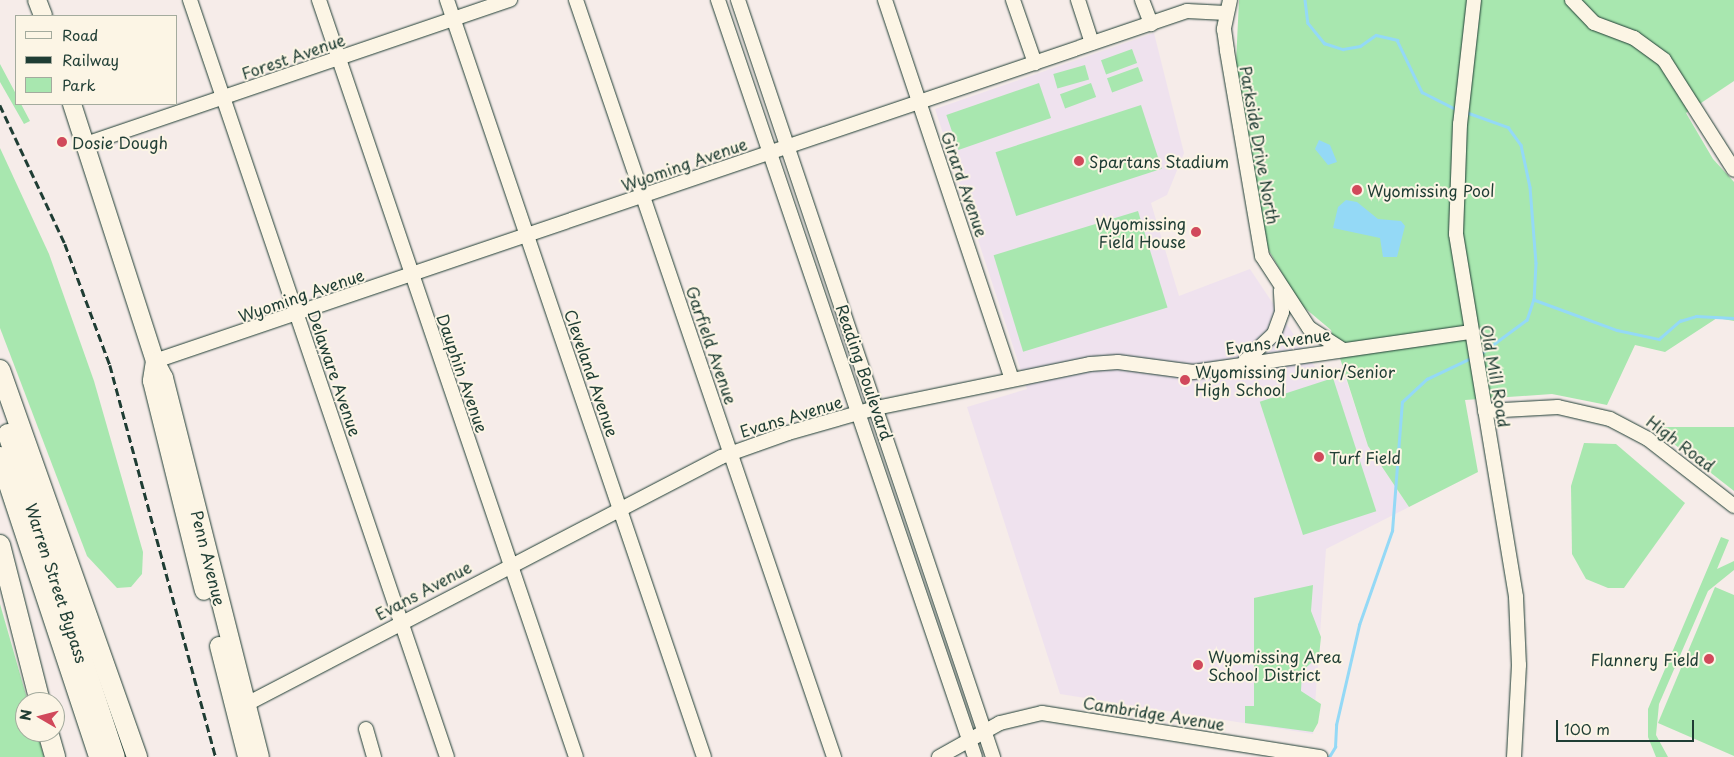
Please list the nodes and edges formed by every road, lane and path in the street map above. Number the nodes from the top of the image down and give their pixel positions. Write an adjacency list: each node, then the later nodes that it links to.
1 (37, 0): 16 (main road)
2 (190, 0): 22 (street, Delaware Avenue)
3 (318, 0): 20 (street, Dauphin Avenue)
4 (447, 0): 17 (street, Cleveland Avenue)
5 (510, 0): 17 (street, Forest Avenue)
6 (576, 0): 29 (street, Garfield Avenue)
7 (718, 0): 27 (street, Reading Boulevard)
8 (738, 0): 26 (street, Reading Boulevard)
9 (885, 0): 23 (street, Girard Avenue)
10 (1013, 0): 21 (street)
11 (1078, 0): 19 (street)
12 (1142, 0): 18 (street)
13 (1474, 0): 34 (street, Old Mill Road)
14 (1572, 0): 28 (street)
15 (1228, 7): 18 (street, Wyoming Avenue); 32 (street, Parkside Drive North)
16 (43, 15)
17 (454, 19): 20 (street, Forest Avenue); 30 (street, Cleveland Avenue)
18 (1150, 24): 19 (street, Wyoming Avenue)
19 (1092, 43): 21 (street, Wyoming Avenue)
20 (338, 58): 22 (street, Forest Avenue); 31 (street, Dauphin Avenue)
21 (1035, 63): 23 (street, Wyoming Avenue)
22 (223, 98): 25 (street, Forest Avenue); 33 (street, Delaware Avenue)
23 (919, 103): 26 (street, Wyoming Avenue); 39 (street, Girard Avenue)
24 (72, 105): 25 (main road, Penn Avenue)
25 (86, 144): 36 (main road, Penn Avenue)
26 (788, 147): 27 (street, Wyoming Avenue); 41 (street, Reading Boulevard)
27 (771, 153): 29 (street, Wyoming Avenue); 43 (street, Reading Boulevard)
28 (1734, 170)
29 (643, 197): 30 (street, Wyoming Avenue); 44 (street, Garfield Avenue)
30 (528, 237): 31 (street, Wyoming Avenue); 47 (street, Cleveland Avenue)
31 (412, 276): 33 (street, Wyoming Avenue); 49 (street, Dauphin Avenue)
32 (1280, 291): 35 (street, Parkside Drive North); 37 (street, Parkside Drive North)
33 (296, 315): 36 (street, Wyoming Avenue); 50 (street, Delaware Avenue)
34 (1471, 332): 35 (street, Evans Avenue); 42 (street, Old Mill Road)
35 (1344, 350): 37 (street, Evans Avenue)
36 (155, 361): 52 (main road, Penn Avenue)
37 (1243, 362): 39 (street, Evans Avenue)
38 (0, 370): 60 (highway)
39 (1012, 379): 41 (street, Evans Avenue)
40 (0, 408): 59 (highway, Warren Street Bypass)
41 (876, 408): 43 (street, Evans Avenue); 54 (street, Reading Boulevard)
42 (1485, 411): 46 (street, High Road); 72 (street, Old Mill Road)
43 (861, 412): 44 (street, Evans Avenue); 56 (street, Reading Boulevard)
44 (730, 453): 47 (street, Evans Avenue); 67 (street, Garfield Avenue)
45 (0, 457): 58 (highway, Warren Street Bypass)
46 (1734, 506)
47 (620, 507): 49 (street, Evans Avenue); 66 (street, Cleveland Avenue)
48 (0, 545): 51 (highway)
49 (510, 564): 50 (street, Evans Avenue); 65 (street, Dauphin Avenue)
50 (400, 622): 52 (street, Evans Avenue); 64 (street, Delaware Avenue)
51 (37, 692)
52 (241, 707): 61 (main road, Penn Avenue); 62 (main road, Penn Avenue)
53 (366, 729): 63 (street)
54 (985, 731): 56 (street, Cambridge Avenue); 70 (street, Reading Boulevard); 71 (street, Cambridge Avenue)
55 (51, 742): 57 (highway)
56 (970, 742): 68 (street, Cambridge Avenue); 69 (street, Reading Boulevard)
57 (55, 757)
58 (99, 757)
59 (115, 757)
60 (137, 757)
61 (247, 757)
62 (260, 757)
63 (374, 757)
64 (447, 757)
65 (576, 757)
66 (704, 757)
67 (834, 757)
68 (939, 757)
69 (975, 757)
70 (993, 757)
71 (1321, 757)
72 (1514, 757)

